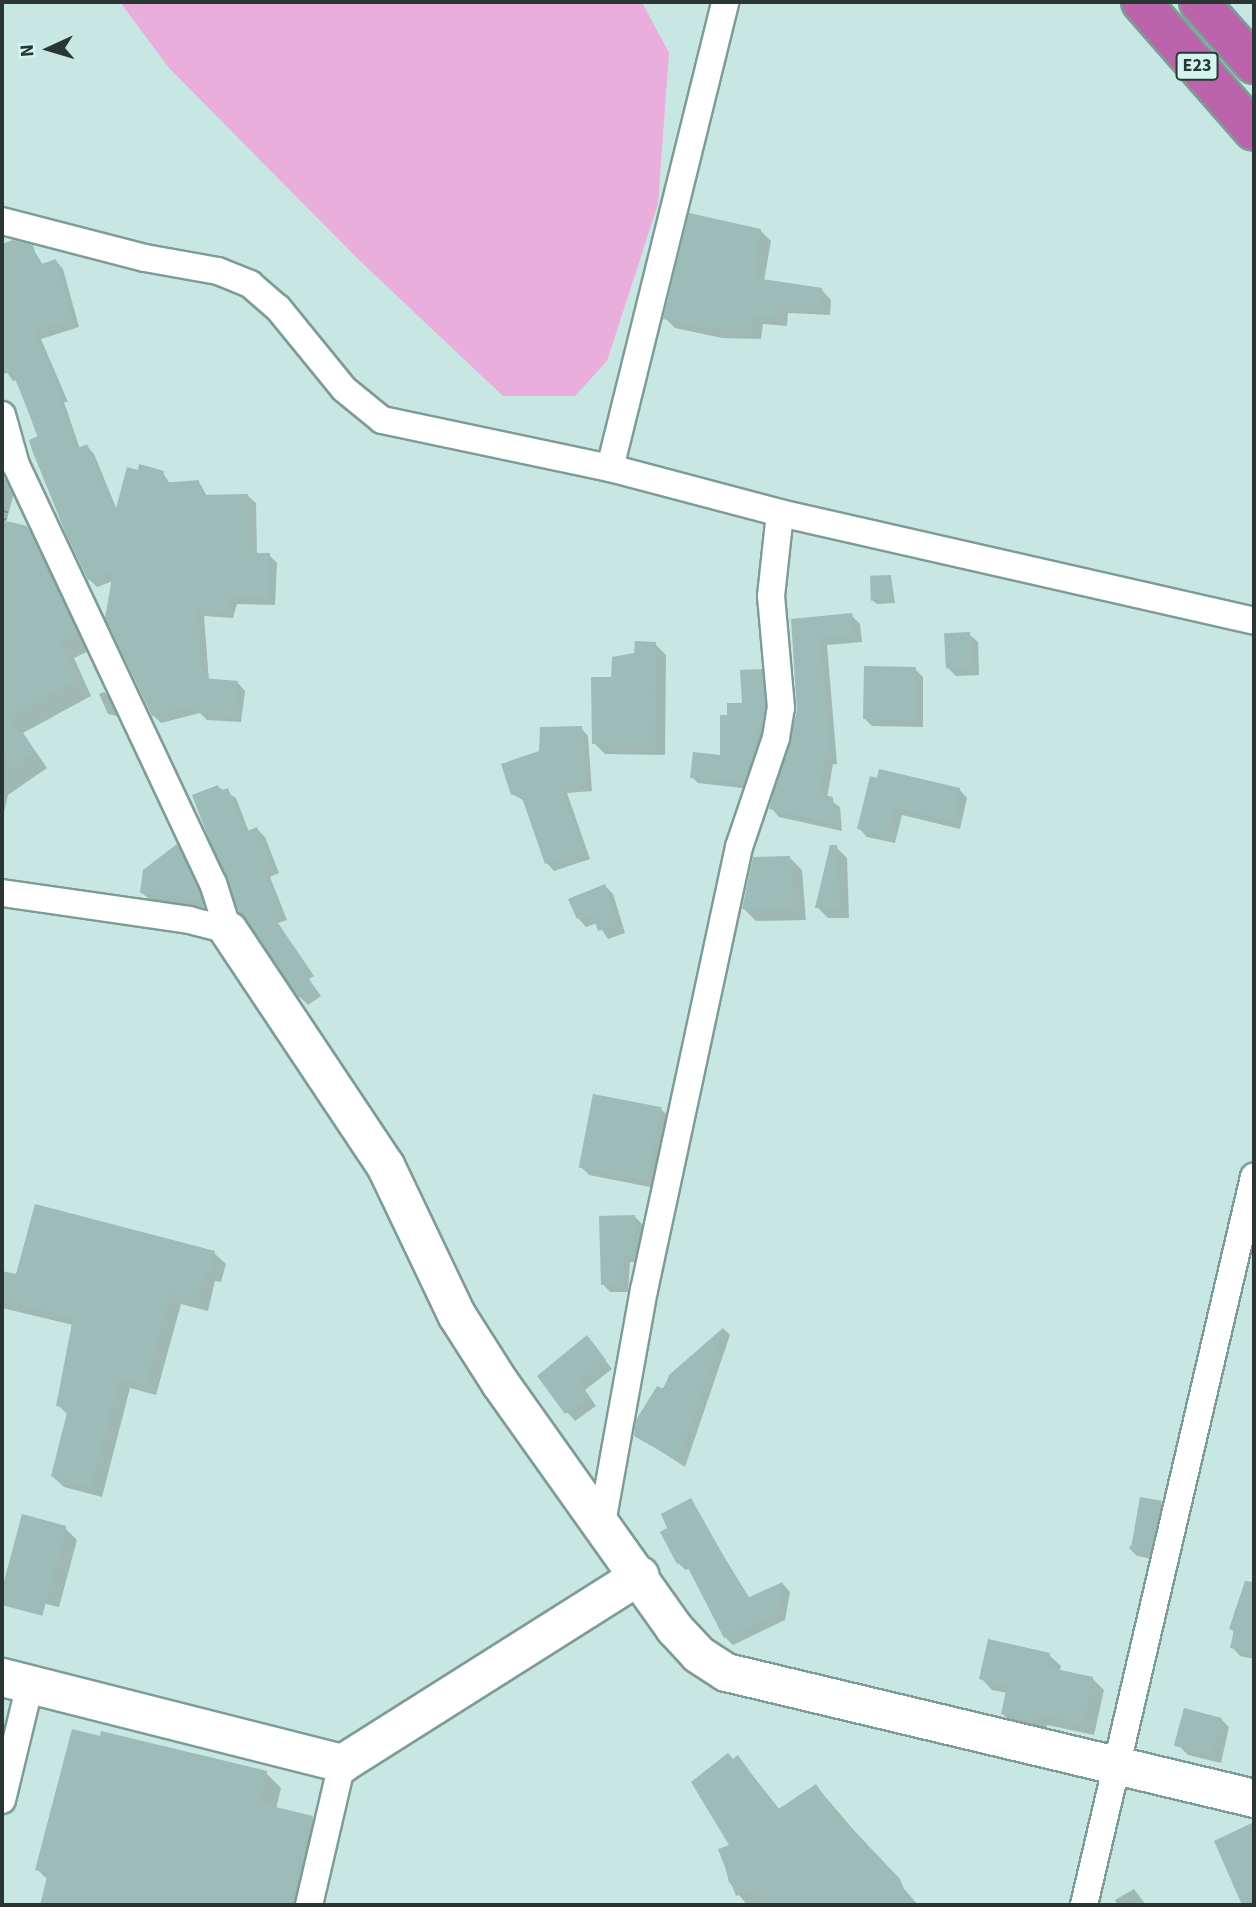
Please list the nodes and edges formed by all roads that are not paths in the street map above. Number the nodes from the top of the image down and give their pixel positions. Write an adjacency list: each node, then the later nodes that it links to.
1 (725, 2): 8 (street)
2 (1141, 2): 5 (highway, E23)
3 (1199, 2): 4 (highway, E23)
4 (1254, 64)
5 (1254, 131)
6 (2, 221): 8 (street)
7 (2, 415): 12 (street)
8 (610, 468): 9 (street)
9 (780, 513): 10 (street); 14 (street)
10 (1254, 621)
11 (2, 892): 12 (street)
12 (228, 930): 14 (street)
13 (1254, 1177): 18 (street)
14 (602, 1523): 15 (street)
15 (639, 1576): 17 (street); 18 (street)
16 (16, 1681): 17 (street); 20 (street)
17 (342, 1763): 21 (street)
18 (1117, 1766): 19 (street); 22 (street)
19 (1254, 1798)
20 (2, 1800)
21 (309, 1905)
22 (1084, 1905)

